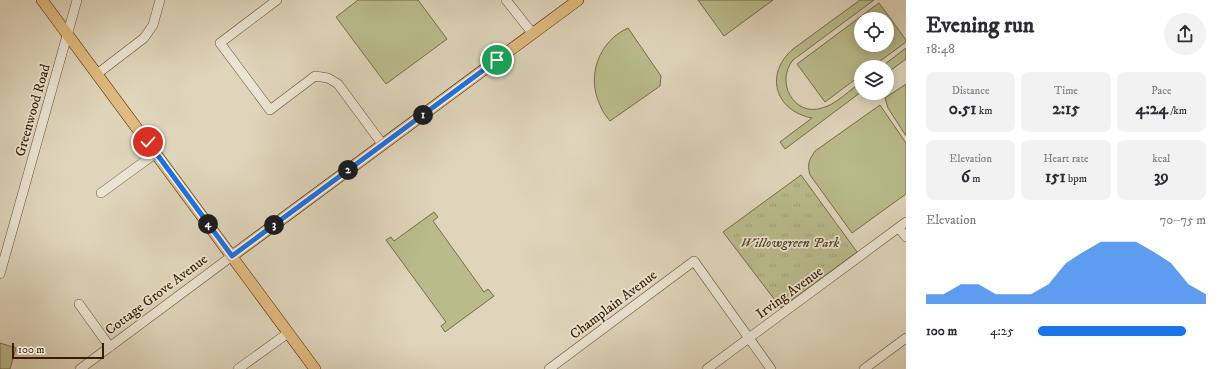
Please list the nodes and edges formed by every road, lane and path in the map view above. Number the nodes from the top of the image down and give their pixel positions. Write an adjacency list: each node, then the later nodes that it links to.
1 (42, 0): 7 (main road)
2 (77, 0): 7 (street, Greenwood Road)
3 (160, 0): 9 (street)
4 (277, 0): 10 (street)
5 (506, 0): 8 (street)
6 (578, 0): 8 (main road, Cottage Grove Avenue)
7 (68, 34): 9 (main road); 16 (street, Greenwood Road)
8 (533, 34): 10 (main road, Cottage Grove Avenue)
9 (97, 74): 11 (main road)
10 (383, 145): 15 (main road, Cottage Grove Avenue)
11 (156, 153): 12 (street); 15 (main road)
12 (101, 193)
13 (902, 225): 14 (street); 19 (street, Irving Avenue)
14 (906, 237)
15 (232, 256): 18 (main road); 21 (street, Cottage Grove Avenue)
16 (0, 271)
17 (80, 304): 21 (street)
18 (288, 332): 23 (street); 24 (main road)
19 (749, 338): 25 (street, Champlain Avenue); 26 (street, Irving Avenue); 27 (street)
20 (906, 338): 28 (street)
21 (110, 347): 22 (street, Cottage Grove Avenue)
22 (83, 368)
23 (238, 369)
24 (315, 369)
25 (549, 369)
26 (707, 369)
27 (771, 369)
28 (864, 369)

